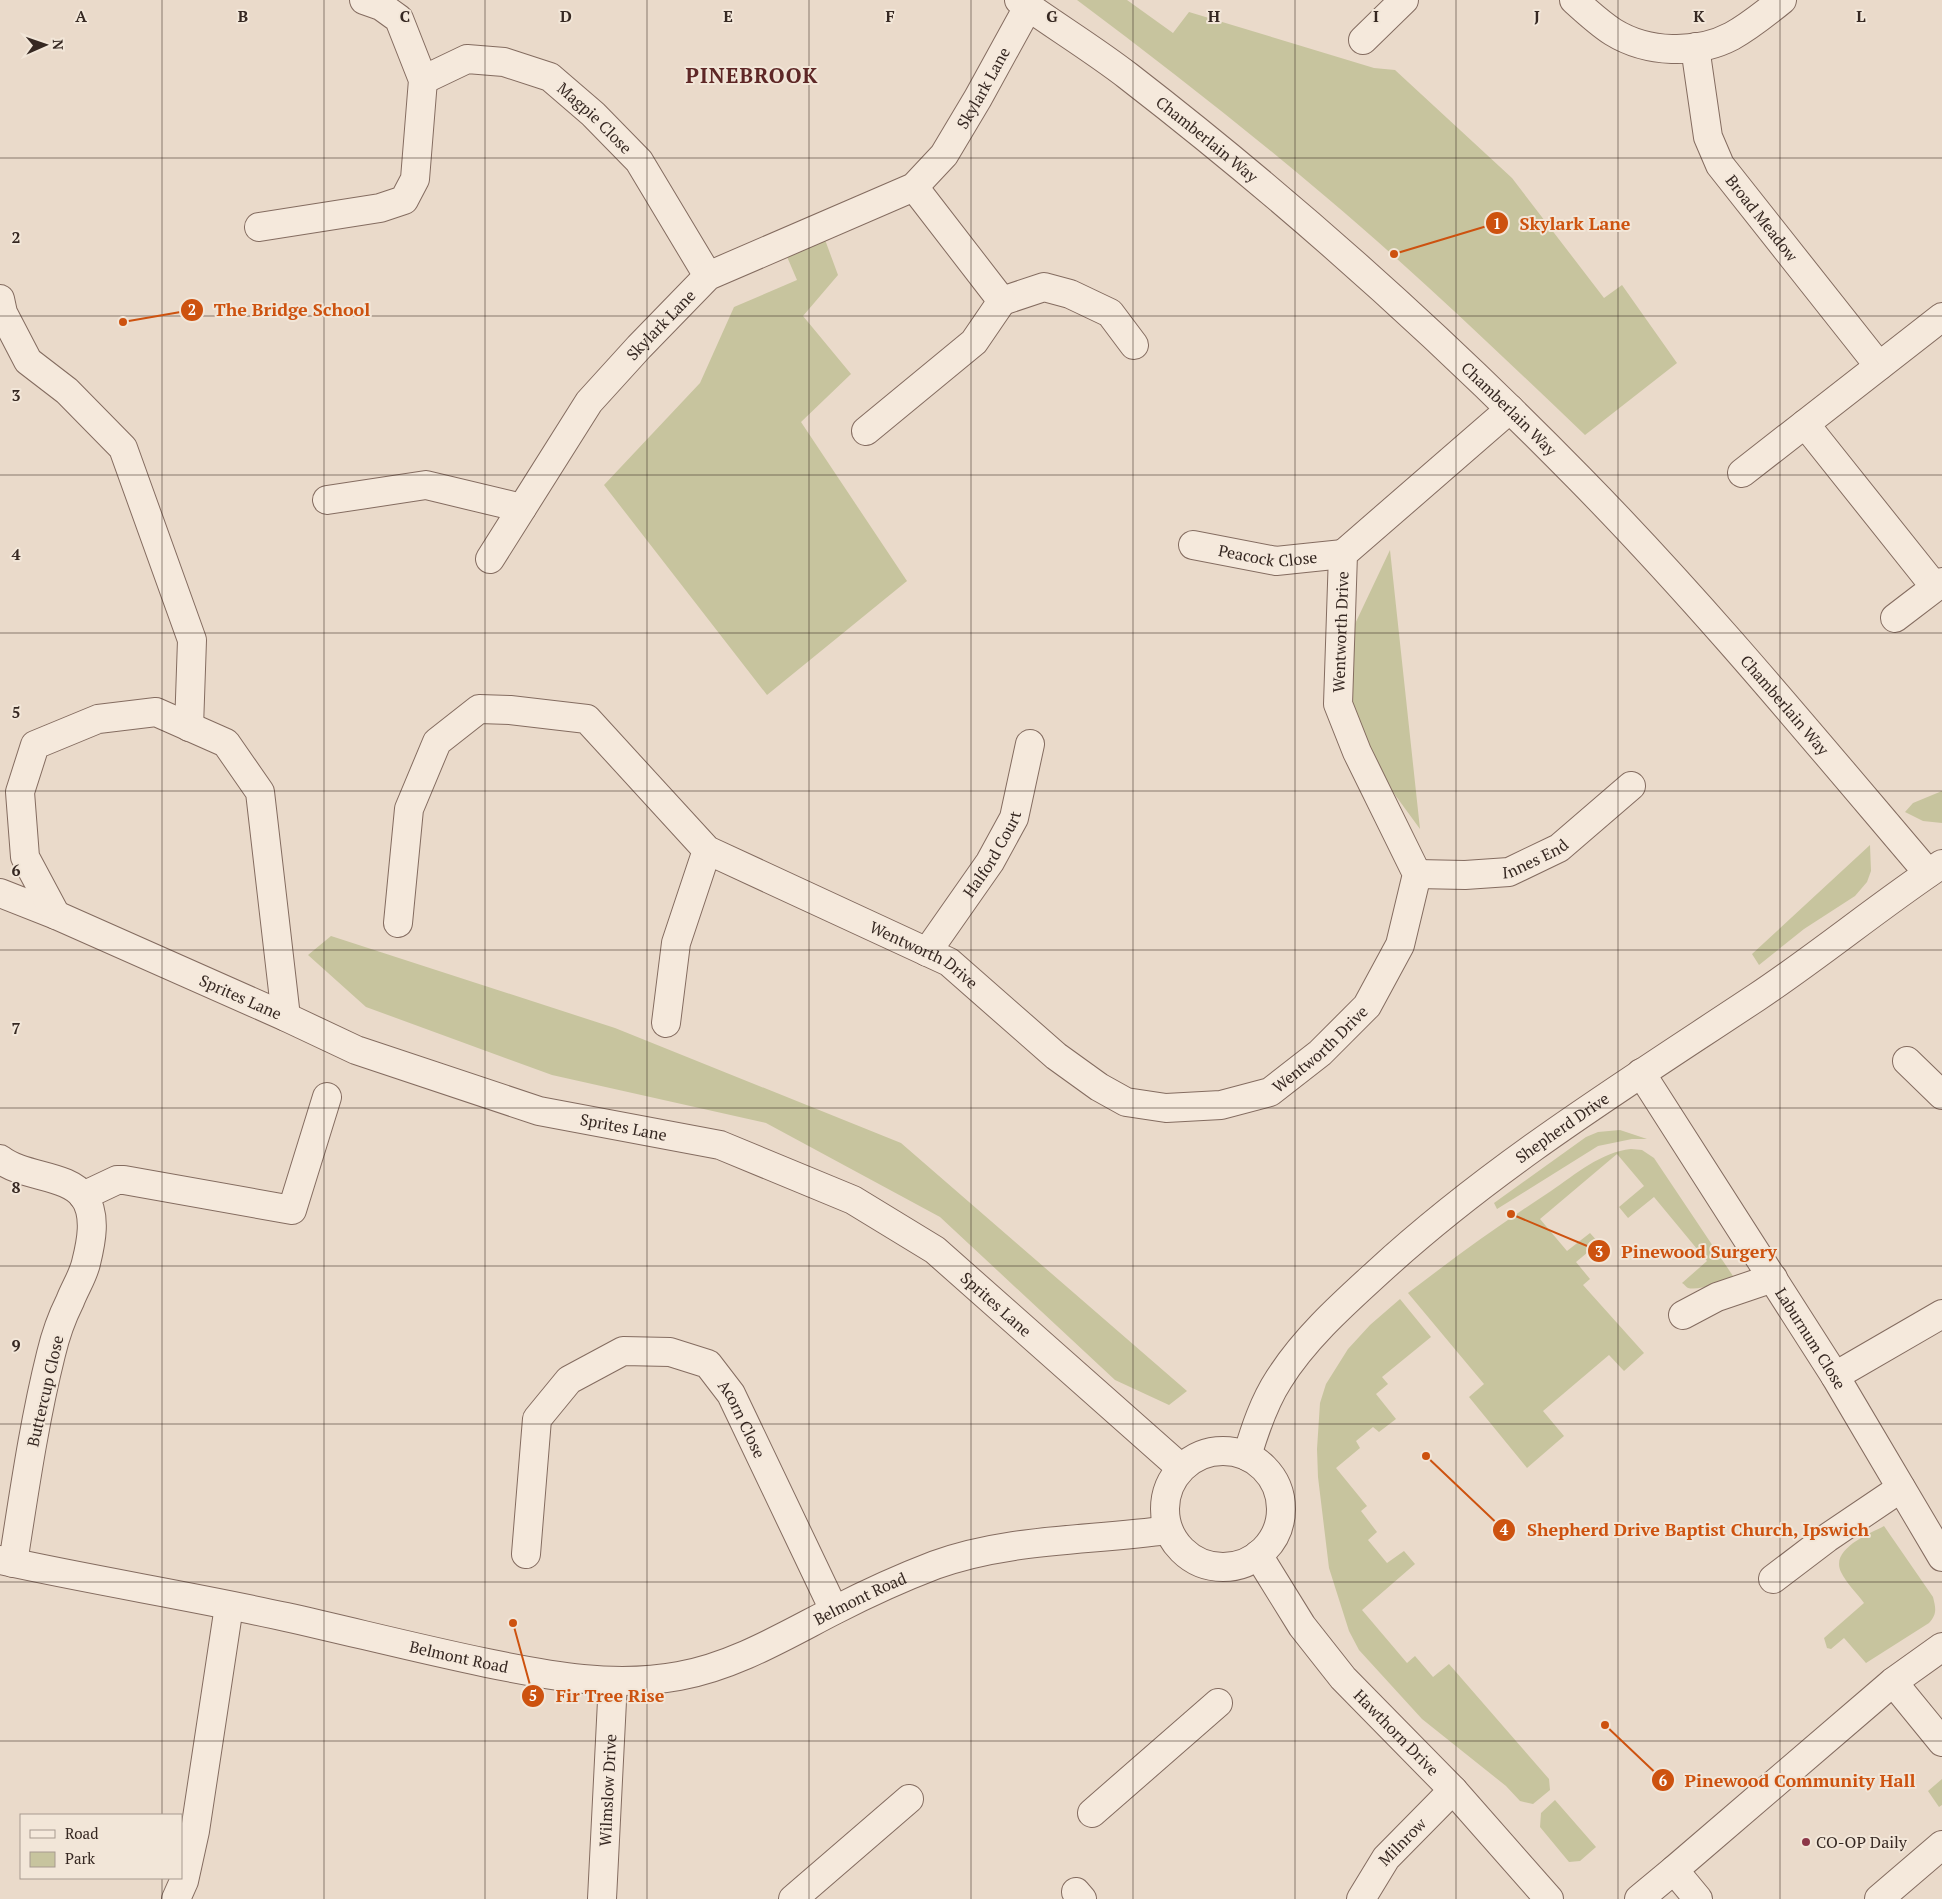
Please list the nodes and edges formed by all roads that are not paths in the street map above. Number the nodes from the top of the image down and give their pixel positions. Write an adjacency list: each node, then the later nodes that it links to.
1 (364, 0): 8 (street)
2 (1404, 0): 6 (street)
3 (1574, 0): 7 (street)
4 (1782, 0): 7 (street)
5 (1023, 3): 9 (street, Skylark Lane); 17 (street, Chamberlain Way)
6 (1363, 40)
7 (1695, 47): 16 (street, Broad Meadow)
8 (423, 80): 10 (street); 11 (street, Magpie Close)
9 (914, 187): 11 (street, Skylark Lane); 13 (street)
10 (259, 227)
11 (708, 276): 22 (street, Skylark Lane)
12 (0, 299): 28 (street)
13 (1002, 301): 15 (street); 19 (street)
14 (1942, 317): 16 (street)
15 (1134, 345)
16 (1879, 366): 18 (street)
17 (1510, 409): 24 (street, Wentworth Drive); 32 (street, Chamberlain Way)
18 (1805, 424): 20 (street); 26 (street)
19 (866, 430)
20 (1742, 473)
21 (327, 500): 22 (street)
22 (522, 508): 25 (street, Skylark Lane)
23 (1193, 545): 24 (street, Peacock Close)
24 (1343, 554): 33 (street, Wentworth Drive)
25 (490, 559)
26 (1939, 585): 27 (street)
27 (1895, 618)
28 (189, 727): 35 (street); 38 (street)
29 (1030, 744): 37 (street, Halford Court)
30 (1631, 786): 33 (street, Innes End)
31 (708, 850): 36 (street, Wentworth Drive); 37 (street, Wentworth Drive); 39 (street)
32 (1935, 869): 41 (street, Shepherd Drive)
33 (1416, 874): 37 (street, Wentworth Drive)
34 (0, 893): 35 (street, Sprites Lane)
35 (56, 916): 38 (street, Sprites Lane)
36 (398, 923)
37 (927, 952)
38 (286, 1017): 51 (street, Sprites Lane)
39 (666, 1023)
40 (1907, 1061): 42 (street)
41 (1641, 1073): 46 (street, Laburnum Close); 50 (street, Shepherd Drive)
42 (1942, 1095)
43 (327, 1097): 45 (street)
44 (0, 1158): 45 (street)
45 (84, 1196): 57 (street, Buttercup Close)
46 (1773, 1278): 48 (street); 49 (street, Laburnum Close)
47 (1942, 1314): 49 (street)
48 (1683, 1315)
49 (1835, 1376): 52 (street, Laburnum Close)
50 (1247, 1456): 51 (street); 55 (street)
51 (1181, 1468): 53 (street)
52 (1901, 1488): 56 (street, Laburnum Close); 58 (street)
53 (1168, 1530): 55 (street); 60 (street, Belmont Road)
54 (526, 1554): 60 (street, Acorn Close)
55 (1258, 1555): 66 (street, Hawthorn Drive)
56 (1942, 1557)
57 (7, 1561): 59 (street, Belmont Road)
58 (1773, 1579)
59 (229, 1606): 62 (street, Belmont Road); 72 (street)
60 (834, 1610): 62 (street, Belmont Road)
61 (1942, 1647): 63 (street)
62 (613, 1681): 73 (street, Wilmslow Drive)
63 (1893, 1682): 65 (street); 70 (street)
64 (1218, 1703): 68 (street)
65 (1942, 1742)
66 (1453, 1790): 74 (street, Milnrow); 75 (street, Hawthorn Drive)
67 (909, 1799): 71 (street)
68 (1092, 1813)
69 (1942, 1845): 78 (street)
70 (1674, 1870): 76 (street); 77 (street)
71 (794, 1898)
72 (176, 1899)
73 (602, 1899)
74 (1361, 1899)
75 (1549, 1899)
76 (1639, 1899)
77 (1698, 1899)
78 (1879, 1899)

